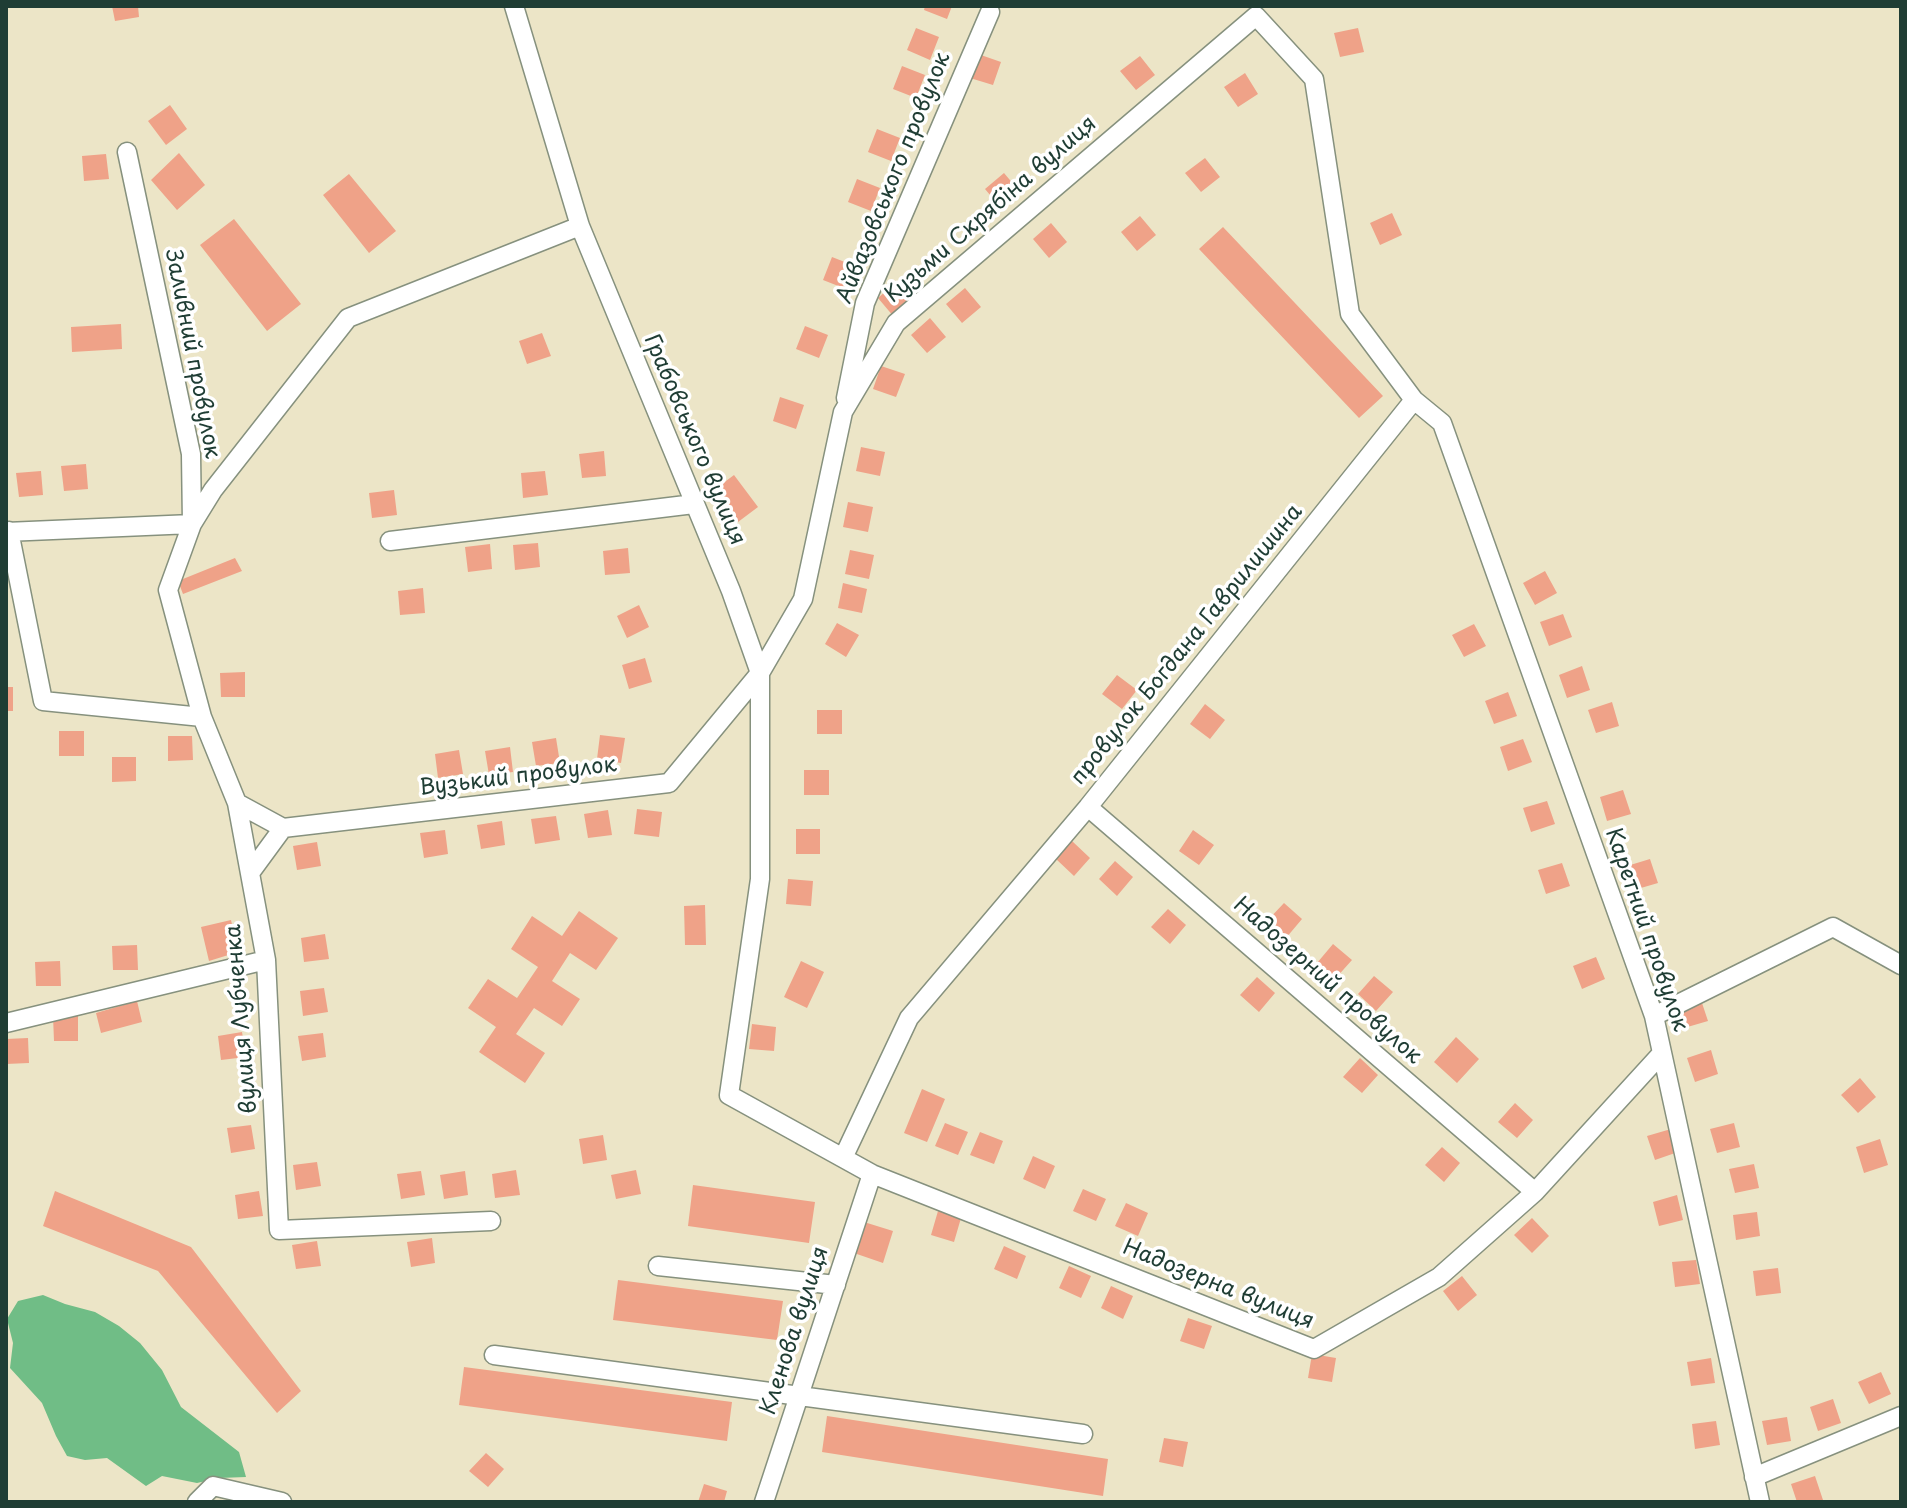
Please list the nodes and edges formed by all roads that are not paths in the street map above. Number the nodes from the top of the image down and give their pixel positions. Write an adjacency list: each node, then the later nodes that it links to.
1 (514, 6): 4 (street, Грабовського вулиця)
2 (990, 12): 6 (street, Айвазовського провулок)
3 (127, 152): 8 (street, Заливний провулок)
4 (580, 226): 7 (street, Грабовського вулиця); 8 (street)
5 (1414, 400): 6 (street, Кузьми Скрябіна вулиця); 14 (street, провулок Богдана Гаврилишина); 19 (street, Каретний провулок)
6 (843, 412): 11 (street, Кузьми Скрябіна вулиця)
7 (694, 504): 10 (street); 11 (street, Грабовського вулиця)
8 (192, 524): 9 (street); 12 (street, вулиця Лубченка)
9 (8, 532): 12 (street)
10 (390, 541)
11 (760, 673): 15 (street, Вузький провулок); 22 (street, Надозерна вулиця)
12 (202, 717): 13 (street, вулиця Лубченка)
13 (237, 803): 15 (street); 16 (street, вулиця Лубченка)
14 (1088, 807): 22 (street, провулок Богдана Гаврилишина); 24 (street, Надозерний провулок)
15 (283, 828): 16 (street)
16 (250, 873): 17 (street, вулиця Лубченка)
17 (266, 960): 20 (street); 25 (street, вулиця Лубченка)
18 (1901, 965): 19 (street)
19 (1654, 1016): 21 (street, Каретний провулок)
20 (6, 1023)
21 (1662, 1053): 24 (street, Надозерна вулиця); 32 (street, Каретний провулок)
22 (843, 1158): 23 (street, Надозерна вулиця)
23 (872, 1174): 24 (street, Надозерна вулиця); 27 (street, Кленова вулиця)
24 (1535, 1192)
25 (491, 1221)
26 (658, 1266): 27 (street)
27 (836, 1285): 29 (street, Кленова вулиця)
28 (494, 1355): 29 (street)
29 (799, 1396): 31 (street); 35 (street, Кленова вулиця)
30 (1901, 1416): 32 (street)
31 (1083, 1434)
32 (1754, 1477): 36 (street, Каретний провулок)
33 (197, 1502): 34 (street)
34 (282, 1502)
35 (764, 1502)
36 (1760, 1502)

